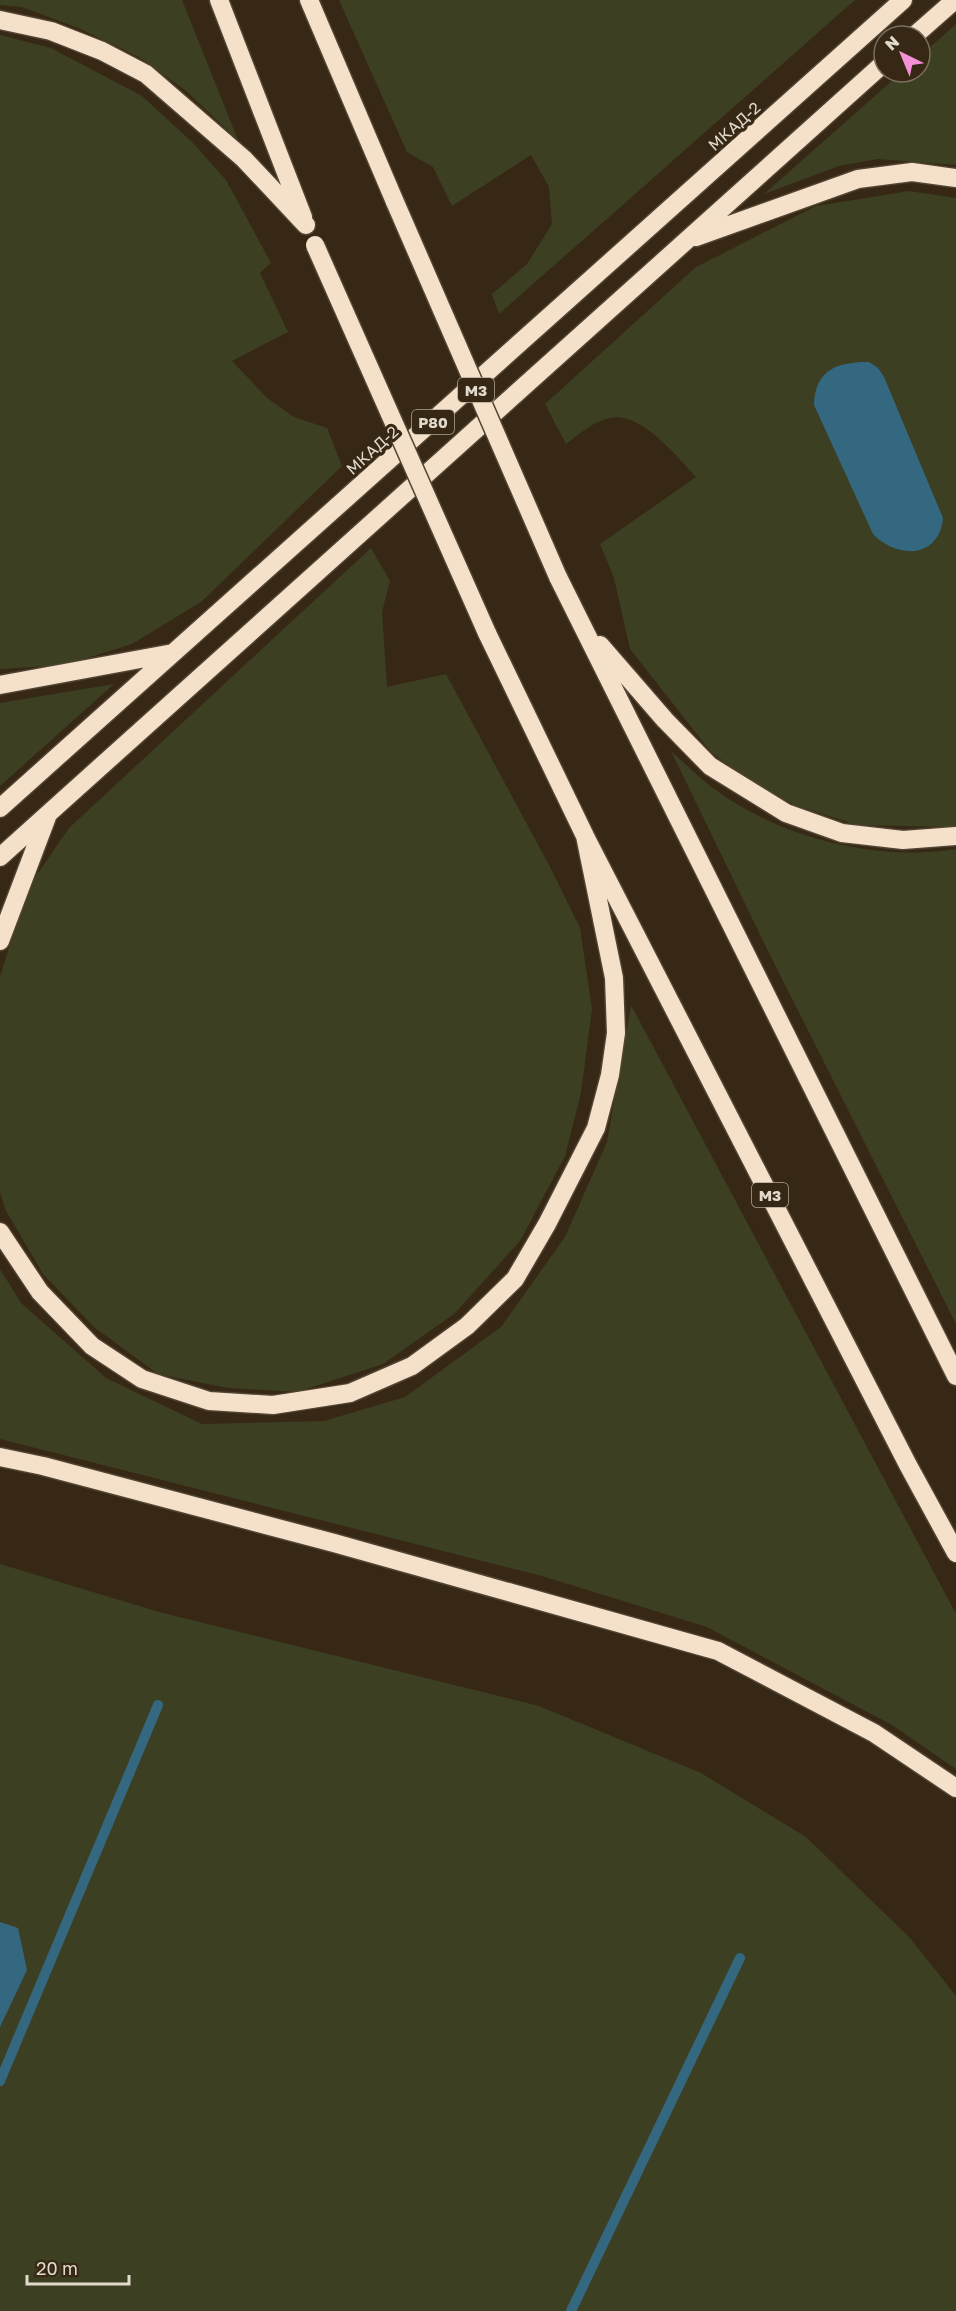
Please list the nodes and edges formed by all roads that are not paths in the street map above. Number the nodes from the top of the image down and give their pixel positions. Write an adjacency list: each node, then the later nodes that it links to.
1 (219, 0): 11 (highway, М3)
2 (309, 0): 13 (highway, М3, bridge)
3 (890, 0): 6 (highway)
4 (903, 0): 6 (highway, МКАД-2 / Р80)
5 (955, 0): 8 (highway)
6 (884, 18): 14 (highway, МКАД-2 / Р80)
7 (0, 21): 11 (highway)
8 (928, 24)
9 (872, 74): 12 (highway, Р80)
10 (956, 178): 12 (highway)
11 (306, 225): 18 (highway, М3, bridge)
12 (686, 240): 17 (highway, Р80)
13 (583, 625): 19 (highway); 23 (highway, М3)
14 (175, 652): 15 (highway); 16 (highway, МКАД-2 / Р80)
15 (0, 685)
16 (0, 808)
17 (49, 813): 20 (highway, Р80); 21 (highway)
18 (585, 836): 22 (highway); 25 (highway, М3)
19 (956, 836)
20 (0, 857)
21 (0, 942)
22 (0, 1232)
23 (956, 1376)
24 (0, 1457): 26 (highway)
25 (956, 1553)
26 (956, 1788)

